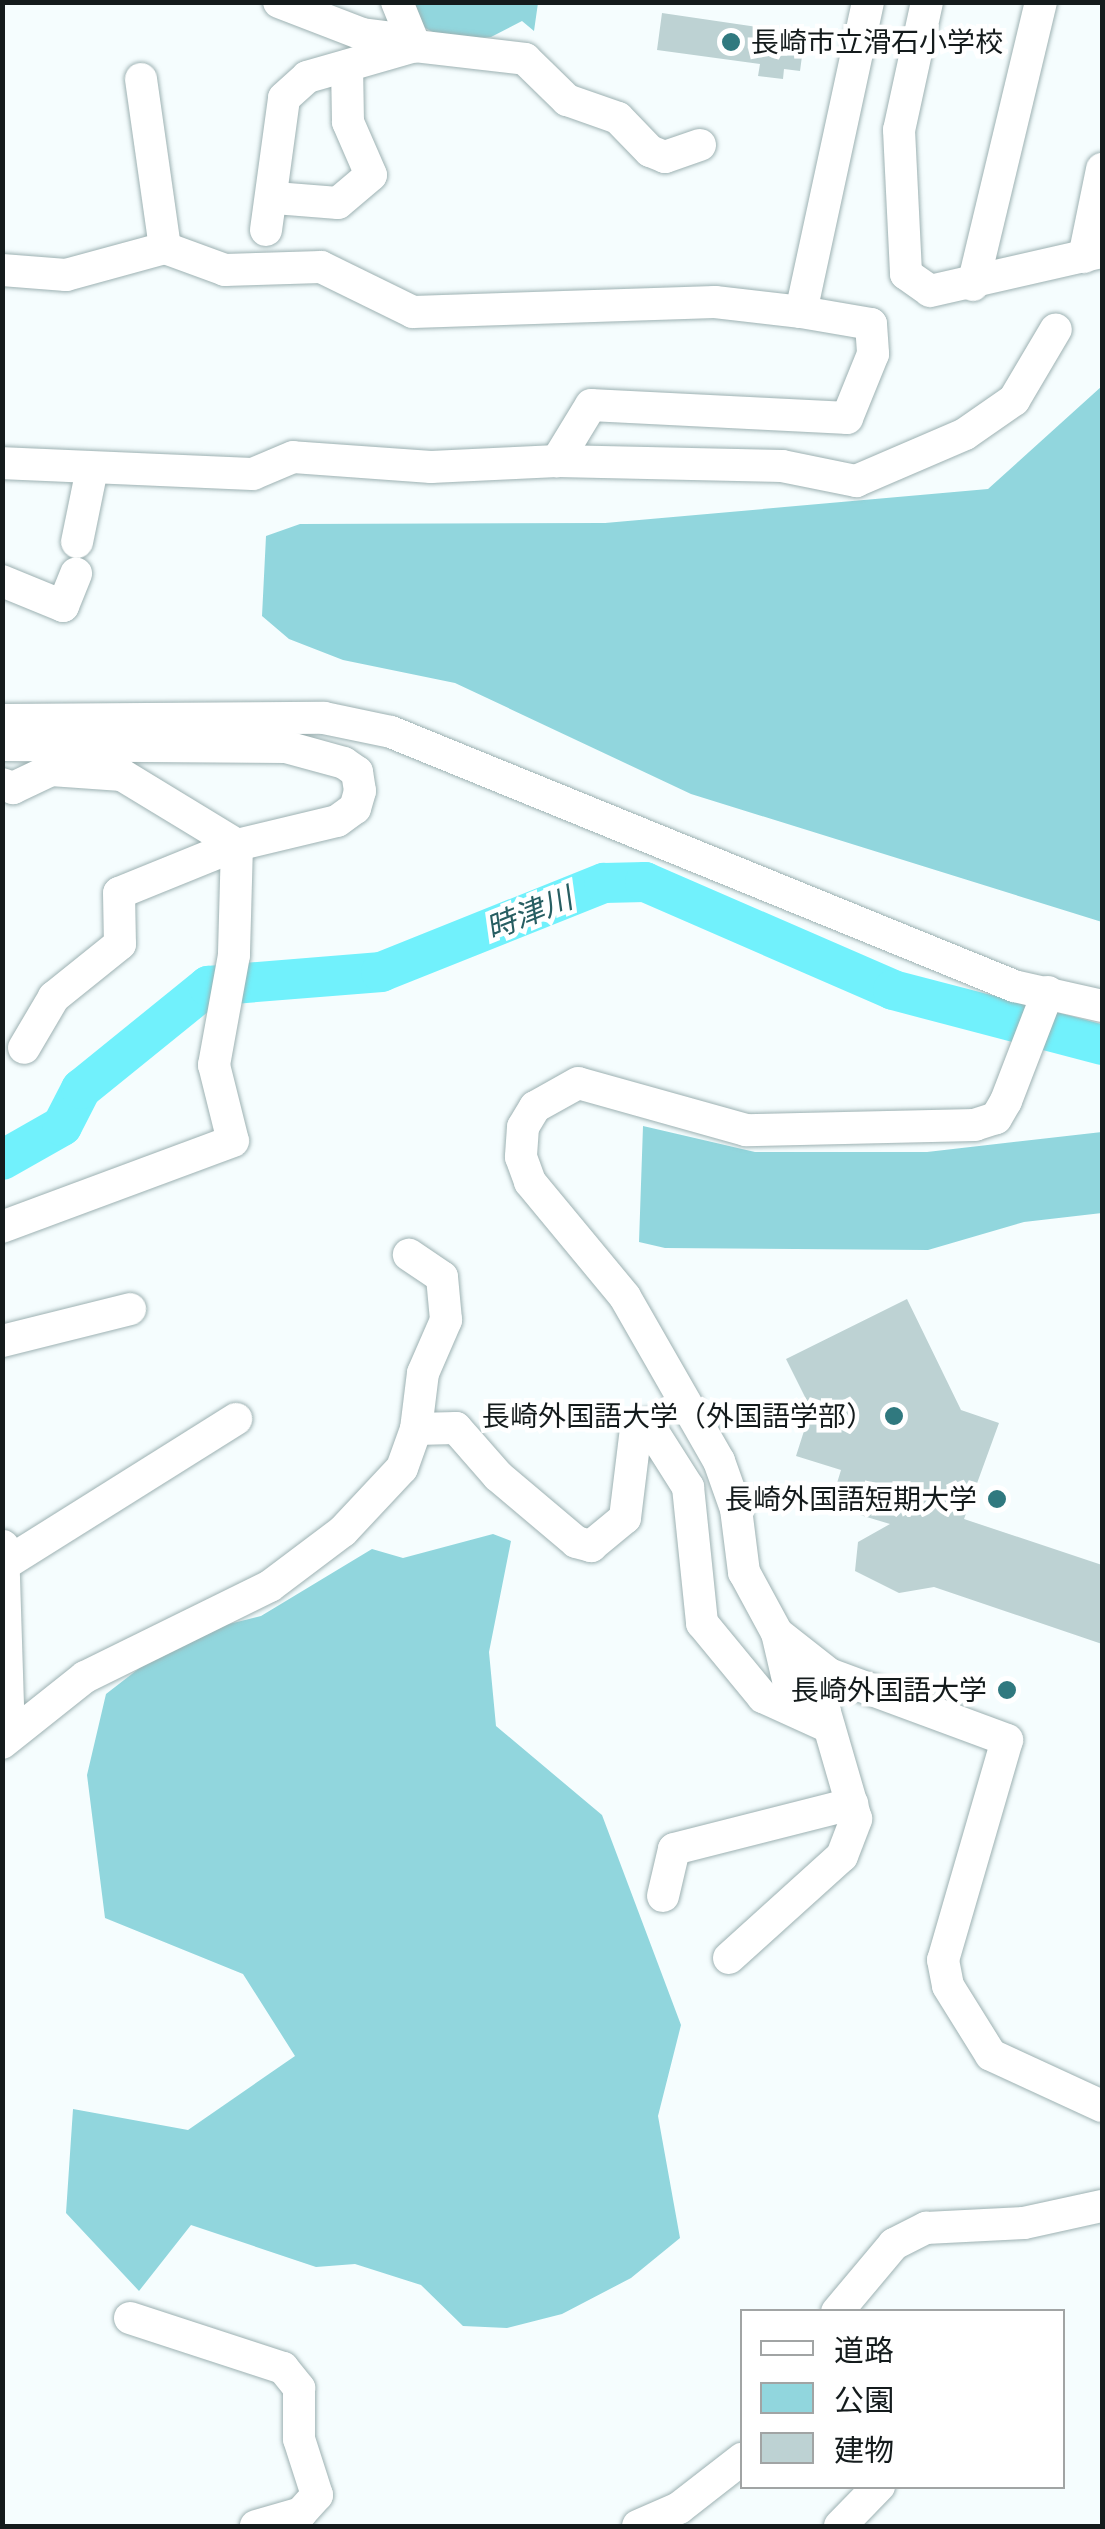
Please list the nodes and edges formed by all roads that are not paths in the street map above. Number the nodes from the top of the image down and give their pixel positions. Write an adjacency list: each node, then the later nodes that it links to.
1 (278, 2): 6 (street)
2 (397, 2): 6 (street)
3 (868, 2): 17 (street)
4 (927, 2): 16 (street)
5 (1042, 2): 16 (street)
6 (415, 46): 7 (street); 9 (street)
7 (347, 66): 11 (street); 11 (street)
8 (141, 79): 13 (street)
9 (700, 145)
10 (1102, 168): 14 (street)
11 (274, 198): 12 (street)
12 (266, 230)
13 (165, 248): 15 (street); 17 (street)
14 (1093, 254): 16 (street)
15 (2, 270)
16 (974, 285)
17 (800, 312): 20 (street)
18 (1056, 328): 20 (street)
19 (2, 462): 21 (street)
20 (557, 462): 21 (street)
21 (92, 469): 22 (street)
22 (2, 581)
23 (2, 720): 27 (street)
24 (2, 745): 26 (street)
25 (2, 784): 26 (street)
26 (236, 845): 29 (street); 30 (street)
27 (1048, 992): 28 (street); 37 (street)
28 (1102, 1006)
29 (24, 1048)
30 (2, 1227)
31 (409, 1255): 35 (street)
32 (130, 1309): 33 (street)
33 (2, 1342)
34 (236, 1419): 36 (street)
35 (416, 1429): 38 (street); 39 (street)
36 (4, 1553): 39 (street)
37 (777, 1632): 38 (street); 45 (street)
38 (829, 1727): 40 (street)
39 (6, 1739)
40 (852, 1804): 41 (street); 44 (street)
41 (804, 1818): 42 (street); 43 (street)
42 (750, 1857)
43 (663, 1896)
44 (729, 1958)
45 (1102, 2106)
46 (1102, 2206): 47 (street)
47 (840, 2309)
48 (130, 2318): 51 (street)
49 (740, 2461): 52 (street)
50 (877, 2489): 53 (street)
51 (256, 2526)
52 (638, 2526)
53 (840, 2526)

